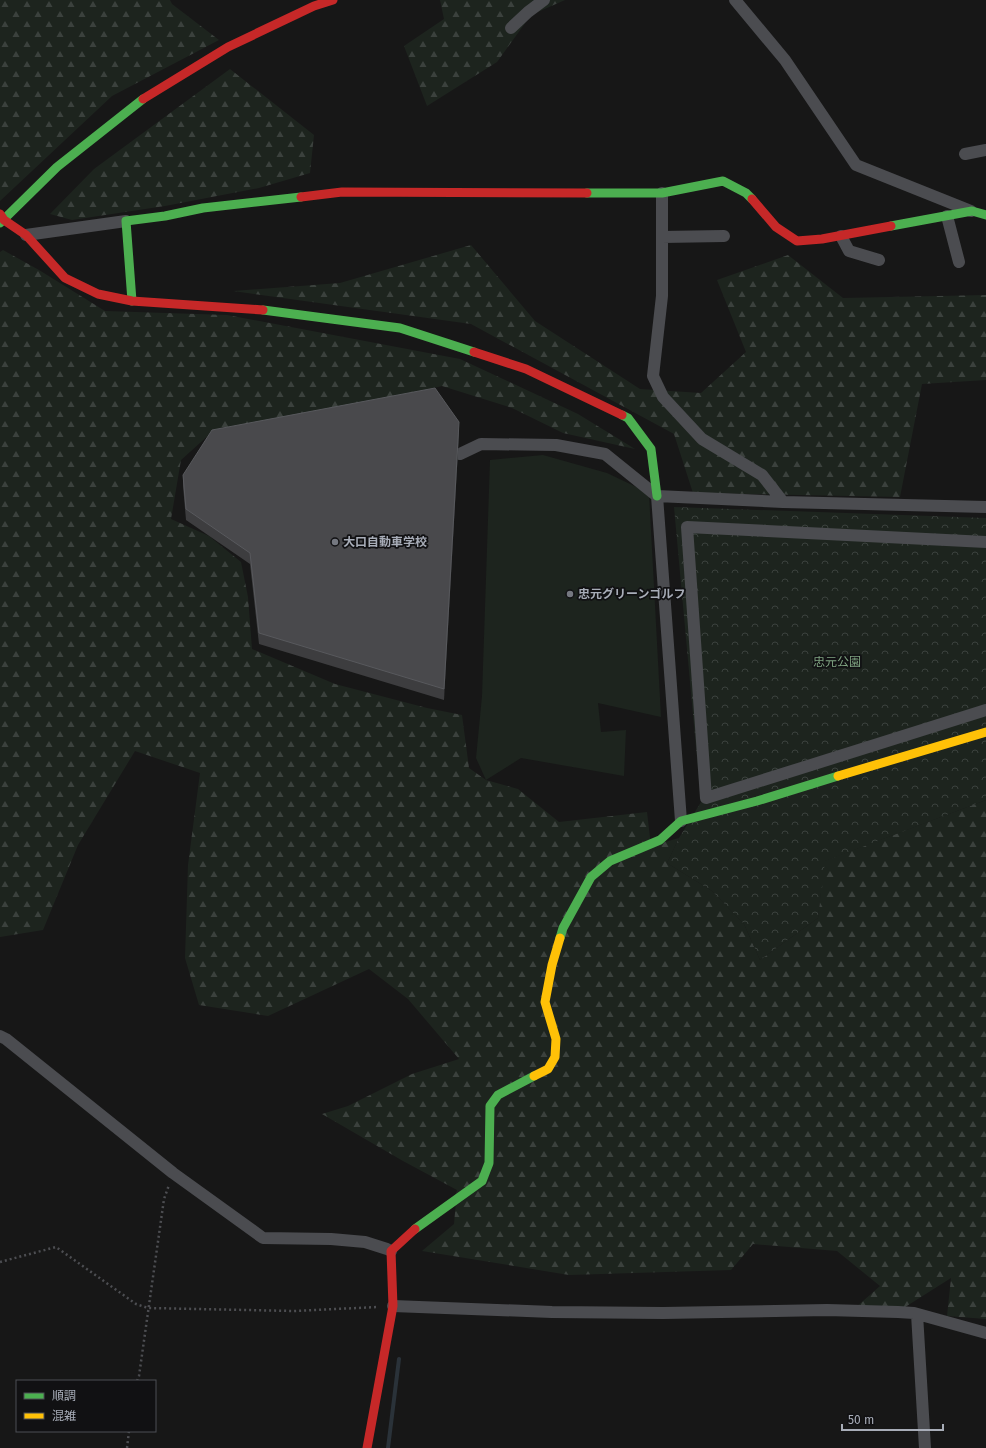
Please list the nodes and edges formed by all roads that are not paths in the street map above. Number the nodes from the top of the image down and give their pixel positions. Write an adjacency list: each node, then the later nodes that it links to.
1 (333, 0): 11 (street)
2 (544, 0): 4 (street)
3 (735, 0): 8 (street)
4 (512, 28)
5 (986, 150): 6 (street)
6 (965, 154)
7 (662, 193): 12 (street); 15 (street); 16 (street)
8 (972, 211): 9 (street); 10 (street)
9 (986, 215)
10 (947, 216): 15 (street); 18 (street)
11 (1, 219): 13 (street)
12 (126, 221): 13 (street); 19 (street)
13 (26, 235): 19 (street)
14 (724, 236): 16 (street)
15 (841, 236): 17 (street)
16 (662, 237): 22 (street)
17 (879, 260)
18 (959, 262)
19 (132, 301): 21 (street)
20 (460, 454): 21 (street)
21 (657, 496): 22 (street); 27 (street)
22 (783, 502): 23 (street)
23 (986, 507)
24 (986, 542): 25 (street)
25 (986, 710)
26 (986, 732): 27 (street)
27 (680, 821): 29 (street)
28 (0, 1036): 29 (street)
29 (391, 1252): 30 (street)
30 (393, 1306): 31 (street); 33 (street)
31 (917, 1314): 32 (street); 34 (street)
32 (986, 1333)
33 (367, 1448)
34 (925, 1448)

